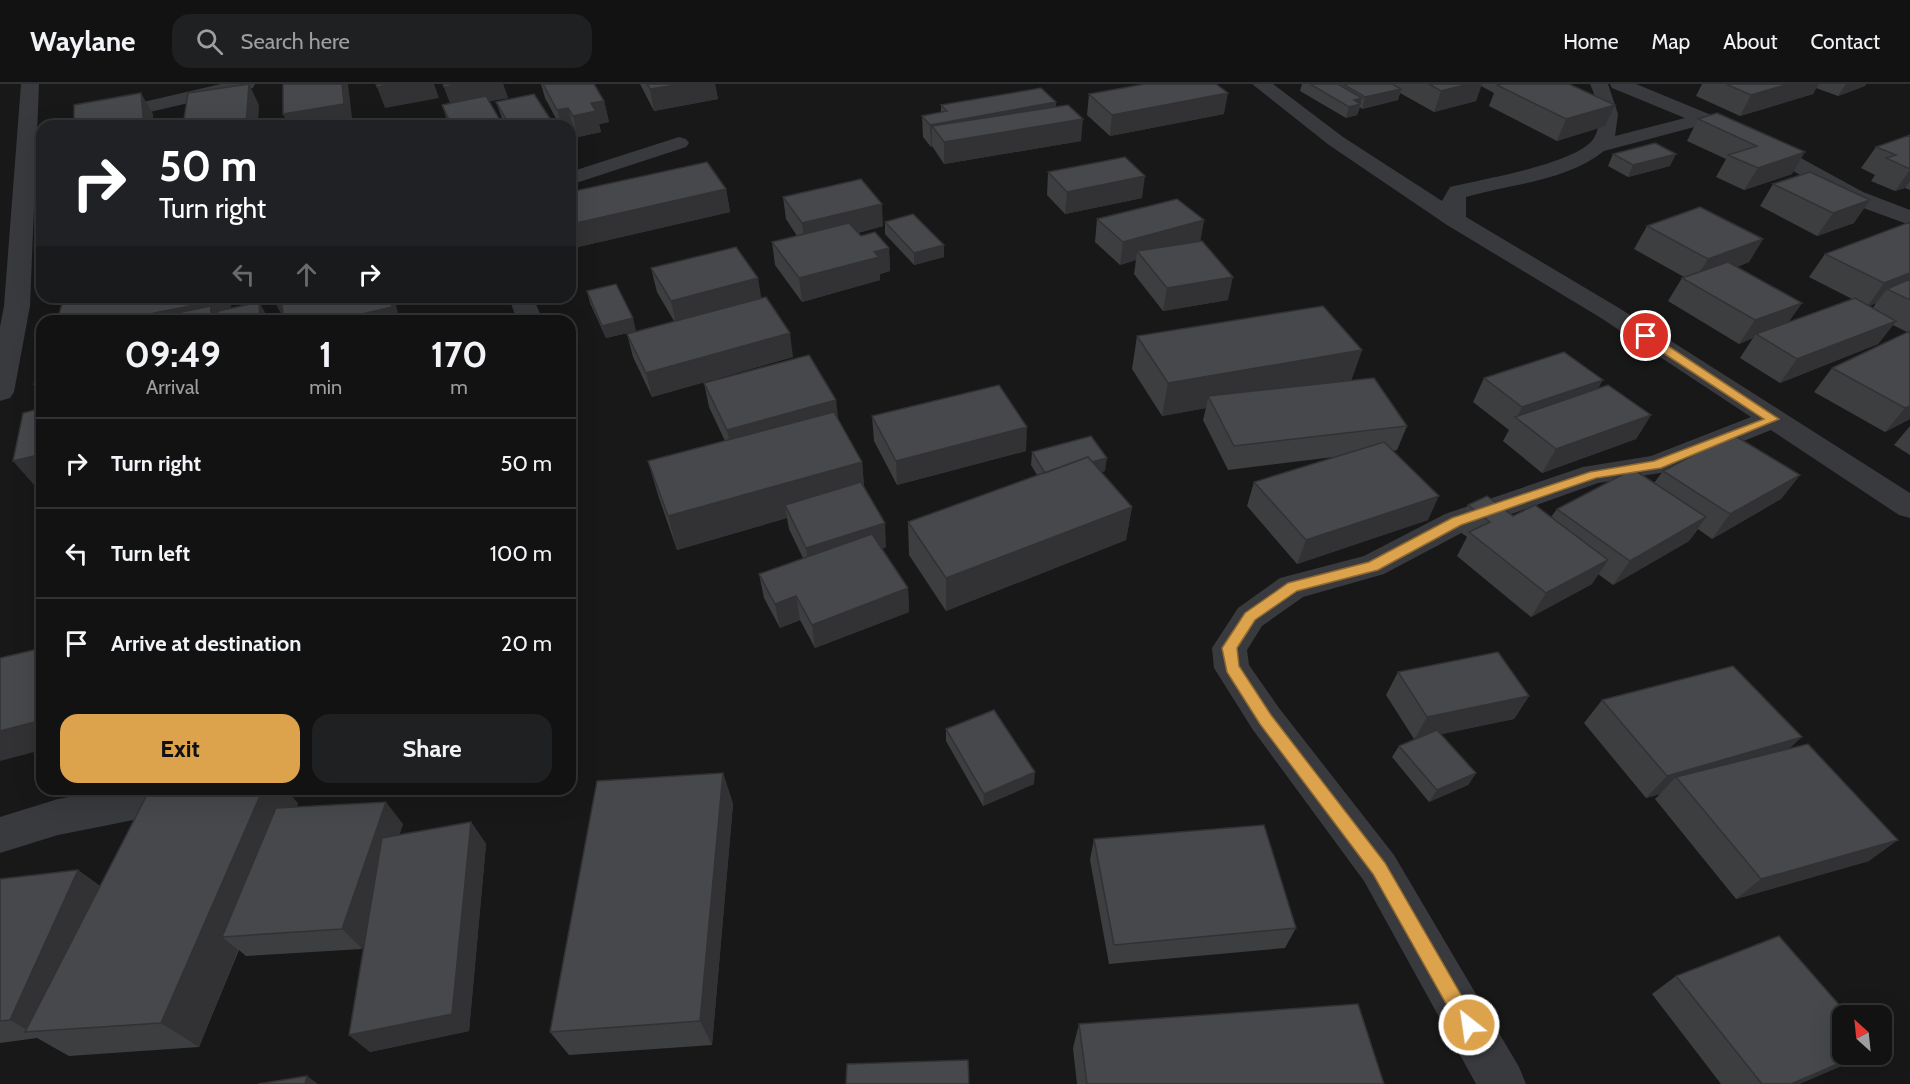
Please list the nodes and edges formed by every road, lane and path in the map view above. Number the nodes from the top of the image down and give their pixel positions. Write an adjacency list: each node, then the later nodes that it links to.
1 (30, 84): 8 (street)
2 (246, 84): 7 (street)
3 (1261, 84): 13 (street)
4 (1599, 84): 10 (street)
5 (1618, 84): 6 (street)
6 (1704, 119): 10 (street); 12 (street)
7 (90, 120)
8 (33, 135): 14 (street)
9 (679, 143): 11 (street)
10 (1599, 146): 13 (street)
11 (576, 177)
12 (1910, 218)
13 (1455, 220): 15 (street)
14 (0, 392)
15 (1773, 419): 16 (street); 19 (street)
16 (1910, 507)
17 (173, 795): 18 (street)
18 (0, 835)
19 (1502, 1084)

